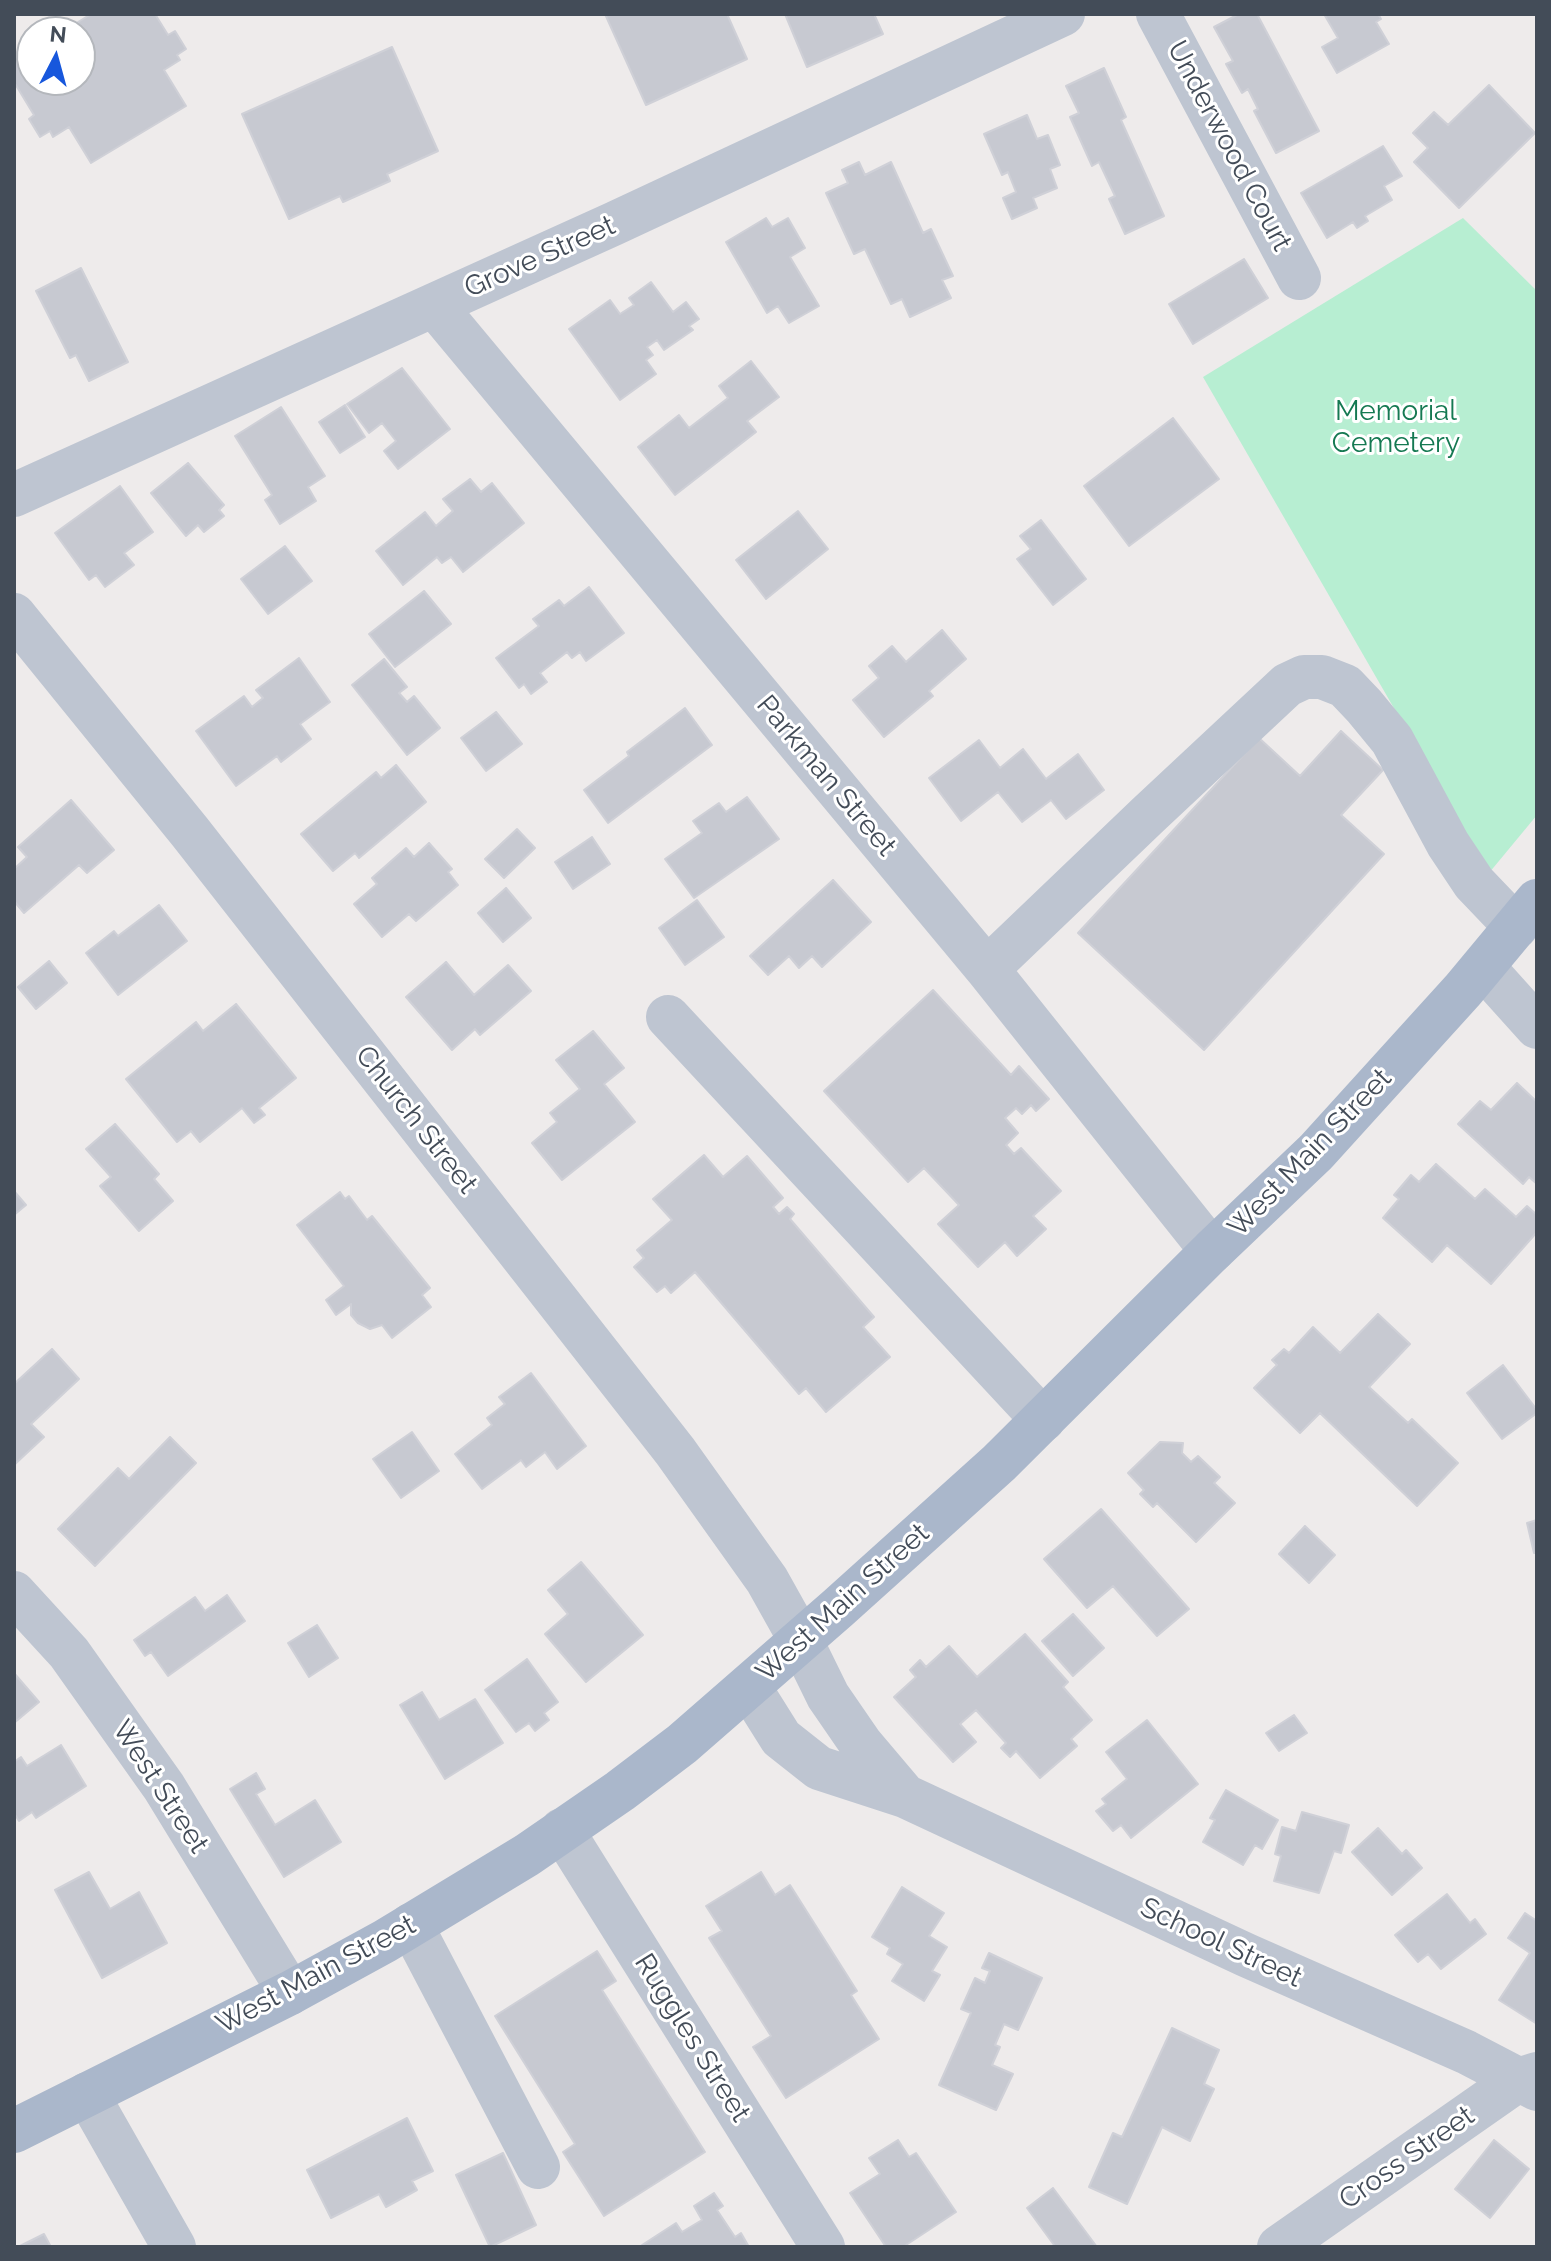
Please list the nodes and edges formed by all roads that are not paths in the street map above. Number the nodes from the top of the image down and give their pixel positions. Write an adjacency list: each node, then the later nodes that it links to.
1 (1063, 14): 4 (street, Grove Street)
2 (1158, 14): 3 (street, Underwood Court)
3 (1299, 278)
4 (434, 305): 5 (street, Grove Street); 9 (street, Parkman Street)
5 (14, 495)
6 (14, 615): 15 (street, Church Street)
7 (1526, 914): 8 (main road, West Main Street); 9 (street)
8 (1483, 967): 11 (street); 12 (main road, West Main Street)
9 (987, 969): 12 (street, Parkman Street)
10 (668, 1017): 13 (street)
11 (1537, 1027)
12 (1212, 1251): 13 (main road, West Main Street)
13 (1043, 1420): 15 (main road, West Main Street)
14 (14, 1593): 20 (street, West Street)
15 (800, 1639): 16 (main road, West Main Street); 17 (street, School Street)
16 (749, 1687): 17 (street, School Street); 18 (main road, West Main Street)
17 (905, 1796): 21 (street, School Street)
18 (562, 1830): 19 (main road, West Main Street); 26 (street, Ruggles Street)
19 (411, 1925): 20 (main road, West Main Street); 24 (street)
20 (290, 1993): 22 (main road, West Main Street)
21 (1531, 2081): 27 (street, Cross Street)
22 (87, 2094): 23 (main road, West Main Street); 25 (street)
23 (14, 2131)
24 (538, 2167)
25 (174, 2247)
26 (823, 2247)
27 (1279, 2247)

